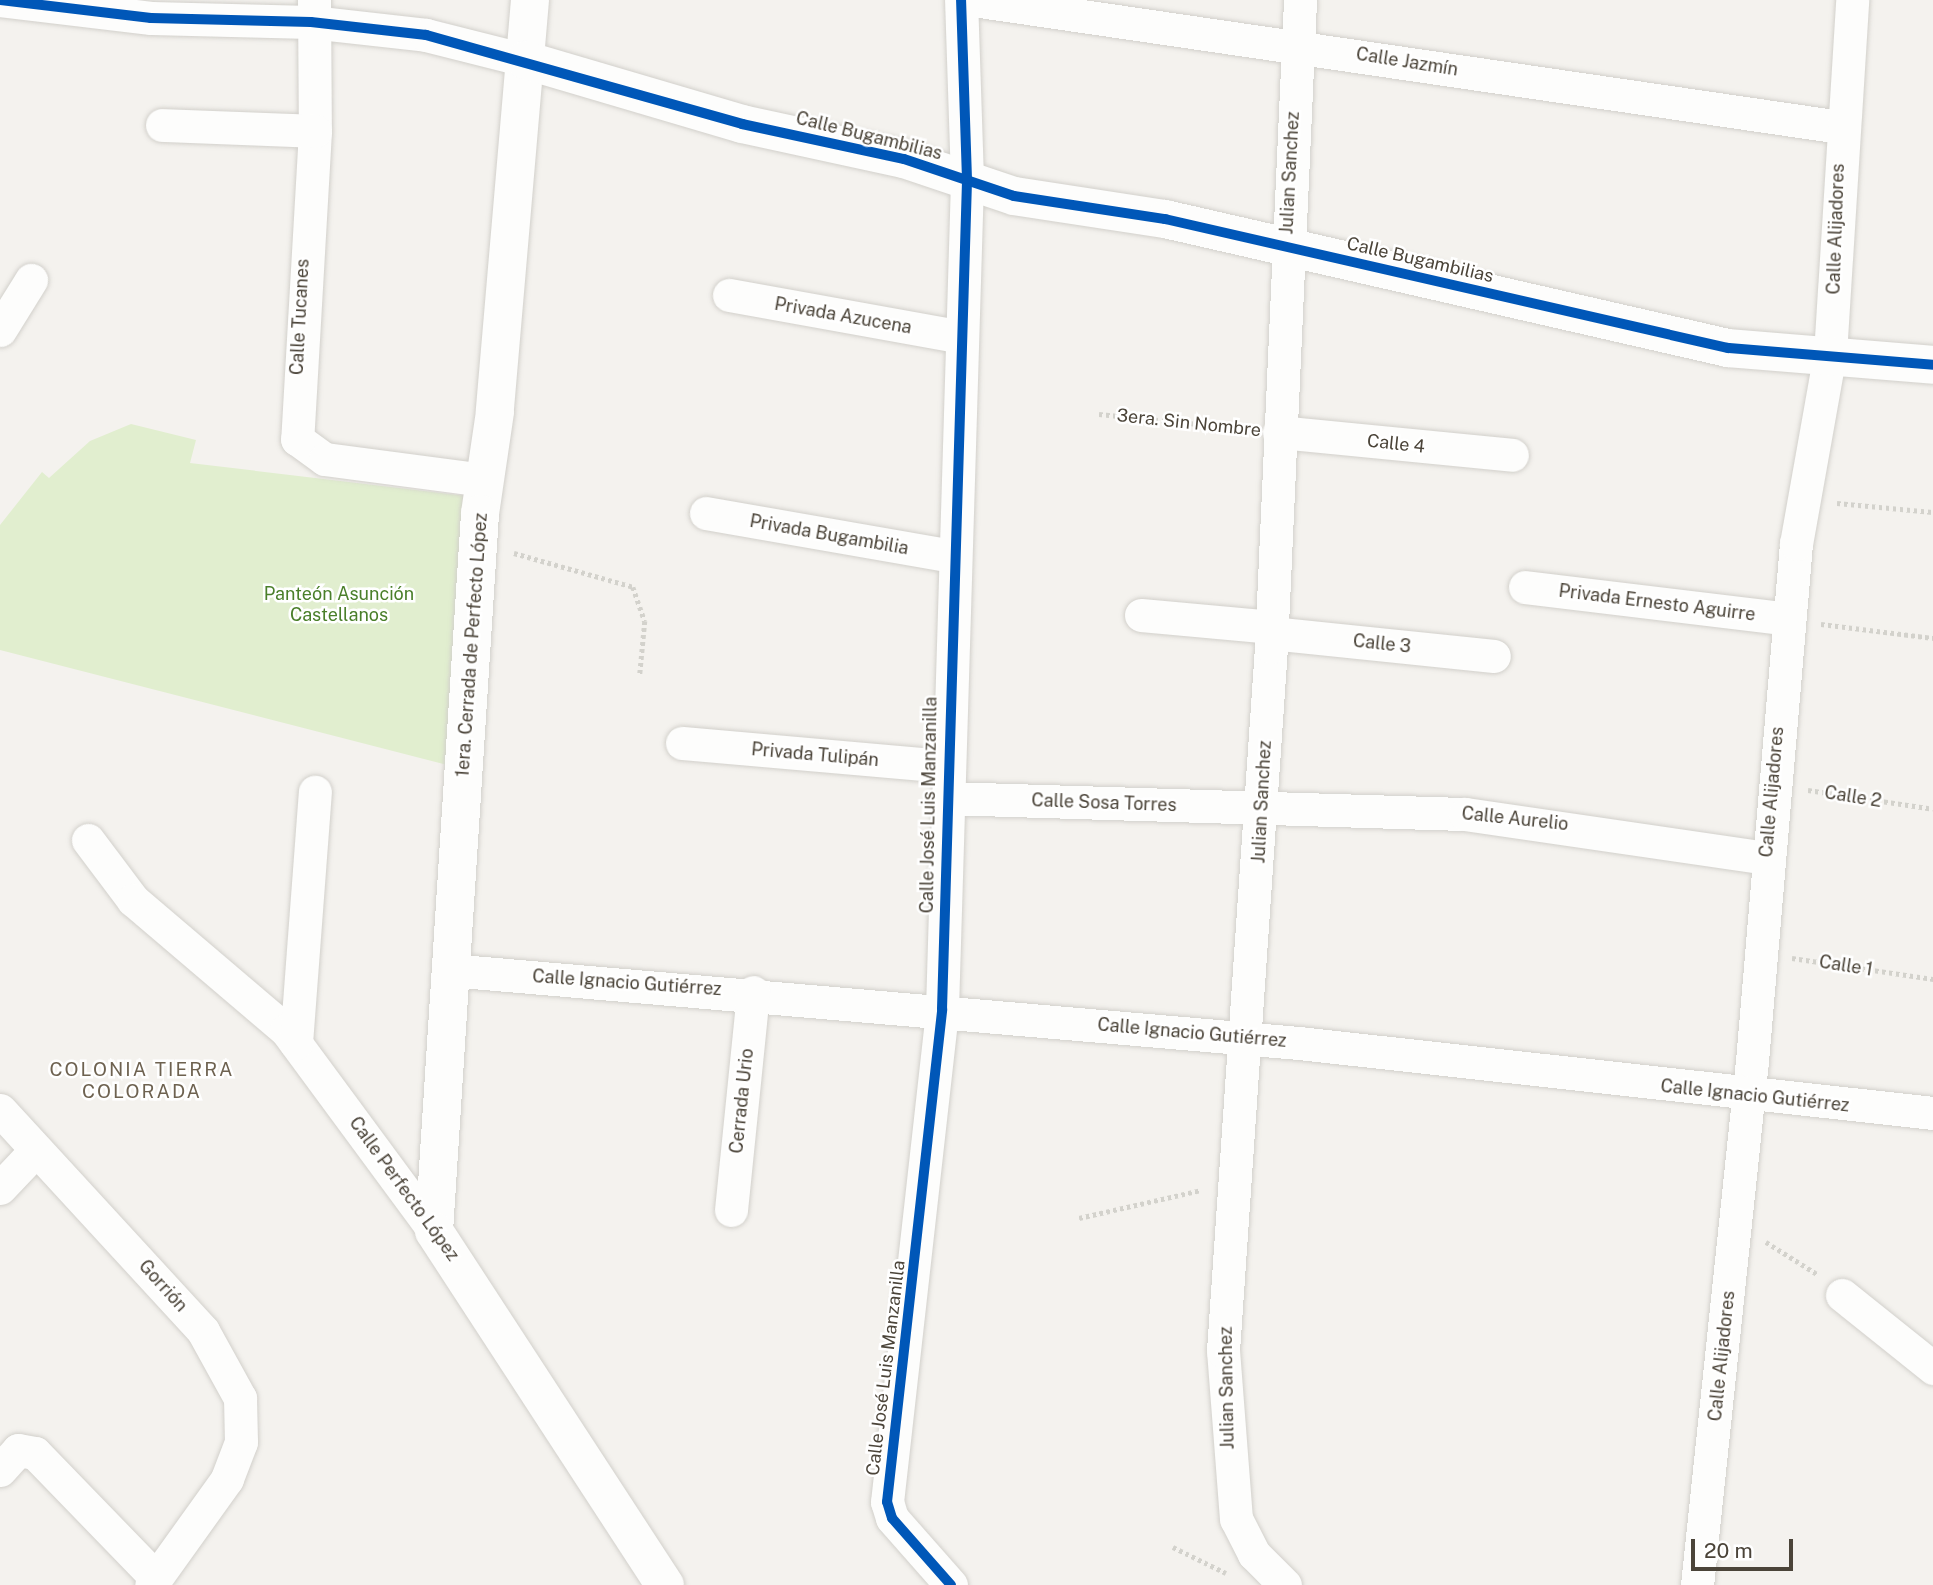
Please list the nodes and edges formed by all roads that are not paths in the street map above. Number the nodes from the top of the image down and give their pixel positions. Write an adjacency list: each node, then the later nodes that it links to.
1 (0, 0): 7 (street, Calle Bugambilias)
2 (530, 0): 10 (street, 1era. Cerrada de Perfecto López)
3 (961, 0): 14 (street, Calle José Luis Manzanilla)
4 (973, 0): 9 (street, Calle Jazmín)
5 (1300, 0): 9 (street, Julian Sanchez)
6 (1852, 0): 12 (street, Calle Alijadores)
7 (73, 5): 8 (street, Calle Bugambilias)
8 (312, 11): 10 (street, Calle Bugambilias); 13 (street, Calle Tucanes)
9 (1296, 46): 12 (street, Calle Jazmín); 15 (street, Julian Sanchez)
10 (525, 61): 14 (street, Calle Bugambilias); 24 (street, 1era. Cerrada de Perfecto López)
11 (162, 125): 13 (street)
12 (1840, 128): 20 (street, Calle Alijadores)
13 (315, 131): 24 (street, Calle Tucanes)
14 (967, 179): 15 (street, Calle Bugambilias); 19 (street, Calle José Luis Manzanilla)
15 (1287, 248): 20 (street, Calle Bugambilias); 22 (street, Julian Sanchez)
16 (31, 280): 18 (street)
17 (730, 295): 19 (street, Privada Azucena)
18 (0, 330)
19 (957, 336): 26 (street, Calle José Luis Manzanilla)
20 (1830, 354): 21 (street, Calle Bugambilias); 29 (street, Calle Alijadores)
21 (1933, 365)
22 (1279, 432): 23 (street, Calle 4); 30 (street, Julian Sanchez)
23 (1512, 455)
24 (484, 480): 38 (street, 1era. Cerrada de Perfecto López)
25 (706, 513): 26 (street, Privada Bugambilia)
26 (953, 556): 33 (street, Calle José Luis Manzanilla)
27 (1525, 587): 29 (street, Privada Ernesto Aguirre)
28 (1141, 615): 30 (street, Calle 3)
29 (1789, 620): 37 (street, Calle Alijadores)
30 (1271, 630): 31 (street, Calle 3); 35 (street, Julian Sanchez)
31 (1494, 656)
32 (682, 743): 33 (street, Privada Tulipán)
33 (947, 782): 35 (street, Calle Sosa Torres); 40 (street, Calle José Luis Manzanilla)
34 (315, 792): 42 (street)
35 (1261, 808): 37 (street, Calle Aurelio); 41 (street, Julian Sanchez)
36 (88, 840): 42 (street, Calle Perfecto López)
37 (1766, 858): 43 (street, Calle Alijadores)
38 (449, 970): 39 (street, Calle Ignacio Gutiérrez); 49 (street, 1era. Cerrada de Perfecto López)
39 (753, 992): 40 (street, Calle Ignacio Gutiérrez); 48 (street, Cerrada Urio)
40 (942, 1009): 41 (street, Calle Ignacio Gutiérrez); 55 (street, Calle José Luis Manzanilla)
41 (1248, 1038): 43 (street, Calle Ignacio Gutiérrez); 56 (street, Julian Sanchez)
42 (296, 1042): 49 (street, Calle Perfecto López)
43 (1749, 1097): 45 (street, Calle Ignacio Gutiérrez); 57 (street, Calle Alijadores)
44 (0, 1110): 46 (street, Gorrión)
45 (1933, 1113)
46 (34, 1152): 47 (street); 53 (street, Gorrión)
47 (0, 1188)
48 (731, 1210)
49 (434, 1231): 54 (street, Calle Perfecto López)
50 (1842, 1295): 51 (street)
51 (1933, 1368)
52 (0, 1470): 53 (street)
53 (153, 1582)
54 (665, 1585)
55 (951, 1585)
56 (1285, 1585)
57 (1697, 1585)

